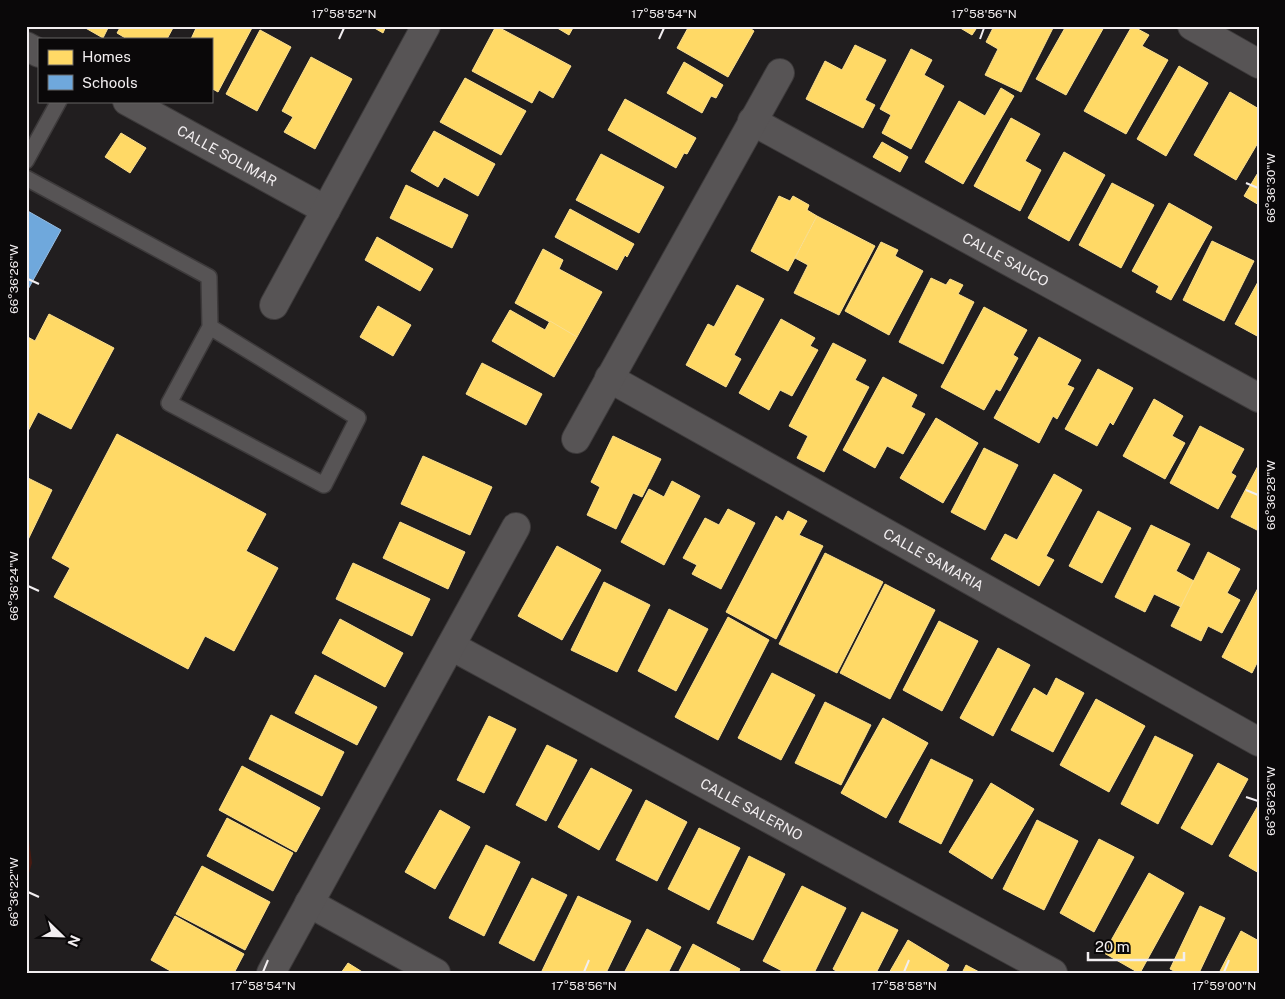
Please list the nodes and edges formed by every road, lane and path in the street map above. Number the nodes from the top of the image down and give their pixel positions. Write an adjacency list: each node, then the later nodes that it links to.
1 (426, 26): 12 (street)
2 (1192, 26): 5 (street)
3 (26, 46): 4 (street)
4 (38, 52)
5 (1259, 64)
6 (780, 73): 9 (street)
7 (58, 102): 10 (lane)
8 (129, 102): 12 (street, CALLE SOLIMAR)
9 (752, 122): 15 (street); 16 (street, CALLE SAUCO)
10 (26, 161)
11 (26, 178): 14 (lane)
12 (326, 210): 13 (street)
13 (274, 305)
14 (210, 327): 14 (lane)
15 (609, 378): 17 (street); 20 (street, CALLE SAMARIA)
16 (1259, 398)
17 (576, 439)
18 (516, 526): 19 (street)
19 (451, 646): 21 (street); 24 (street, CALLE SALERNO)
20 (1259, 742)
21 (309, 903): 22 (street); 23 (street)
22 (271, 973)
23 (436, 973)
24 (1053, 973)

